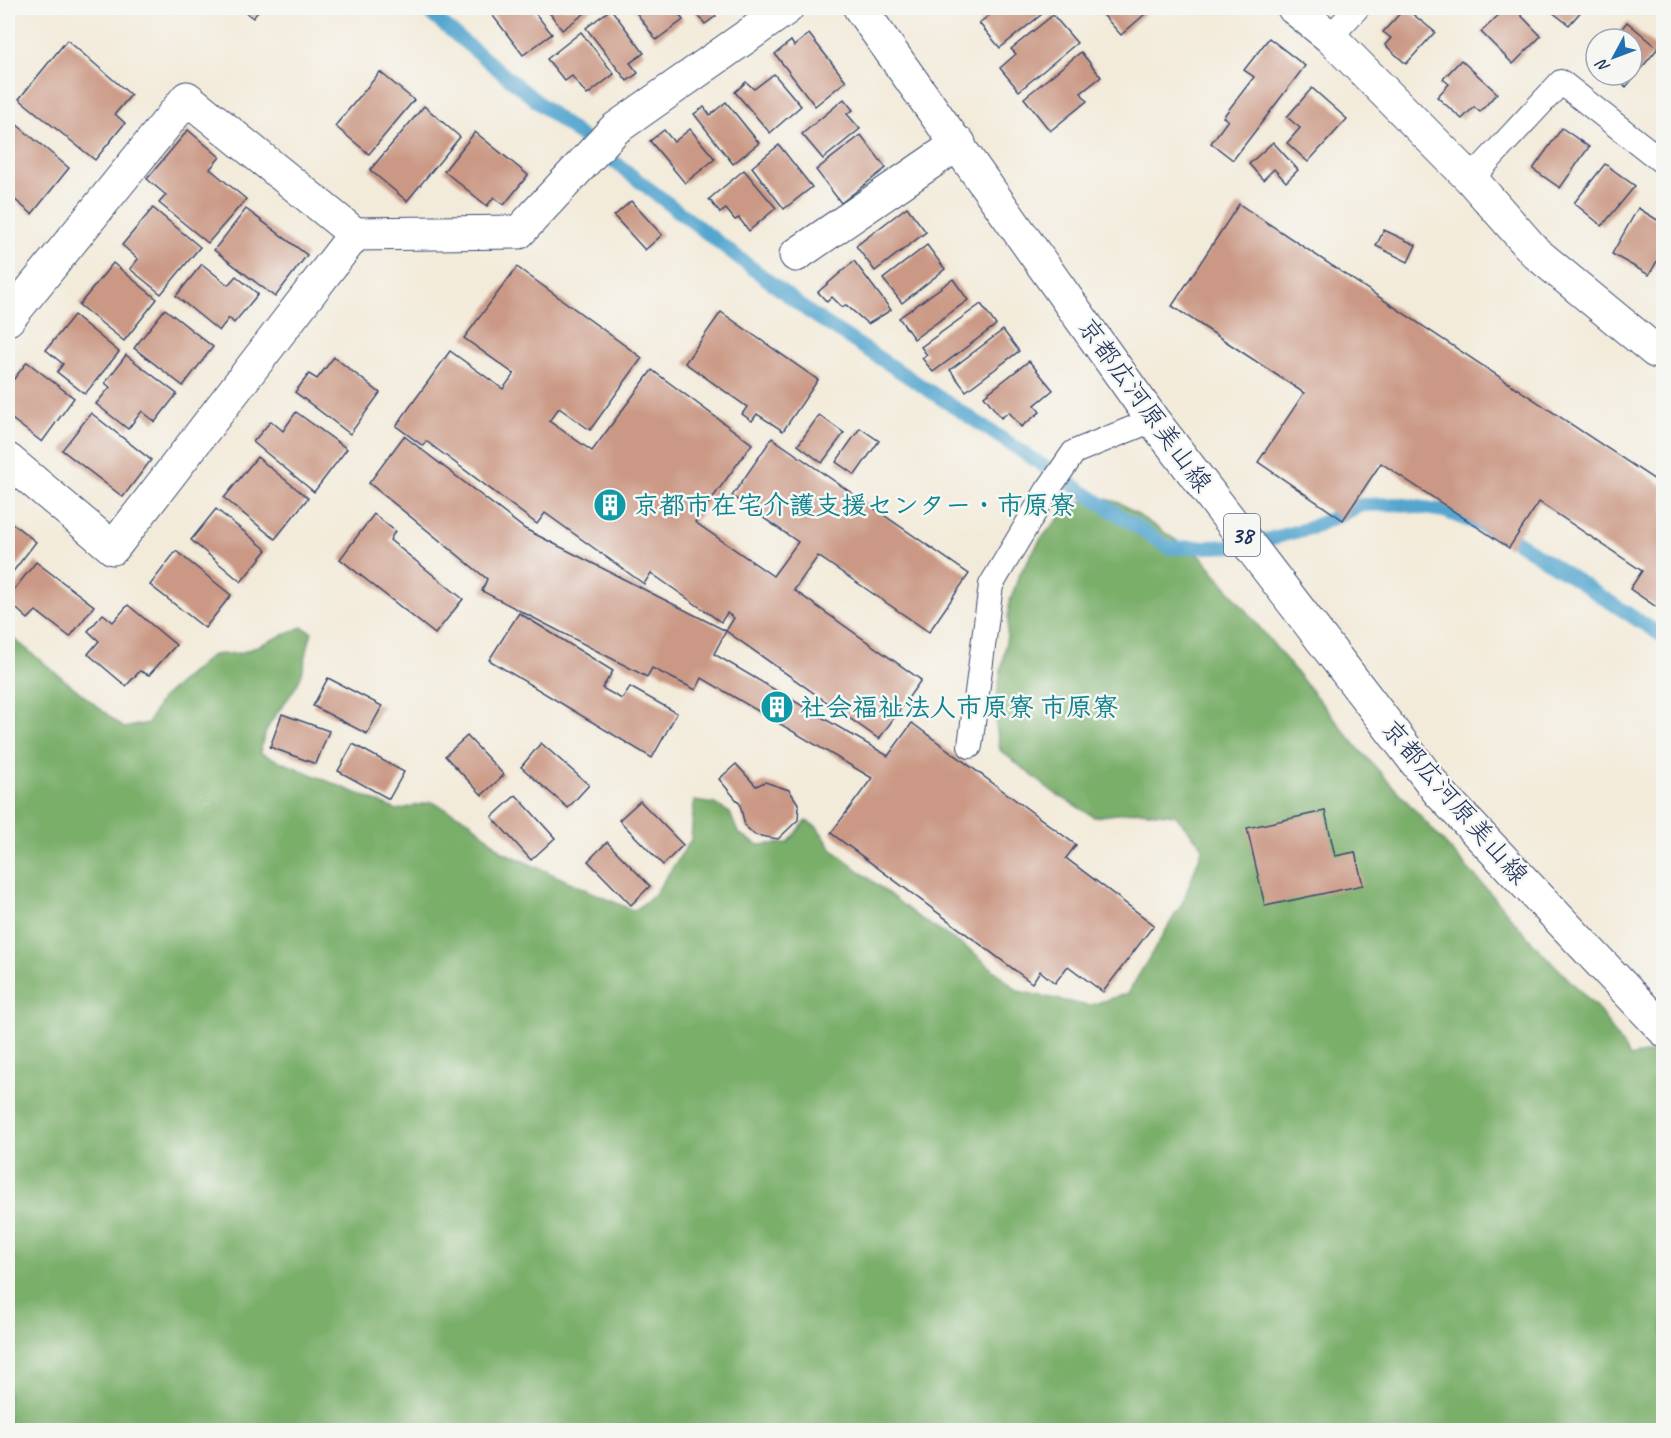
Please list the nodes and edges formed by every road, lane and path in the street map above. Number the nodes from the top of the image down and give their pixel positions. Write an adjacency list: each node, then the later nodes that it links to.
1 (787, 8): 9 (street)
2 (860, 8): 6 (street, 京都広河原美山線 / 38)
3 (1294, 8): 5 (street)
4 (1357, 8): 5 (lane)
5 (1330, 37): 8 (street)
6 (959, 143): 10 (street); 13 (street, 京都広河原美山線 / 38)
7 (1664, 163): 8 (lane)
8 (1472, 179): 12 (street)
9 (355, 234): 11 (street); 14 (street)
10 (796, 255)
11 (8, 319)
12 (1664, 355)
13 (1153, 420): 15 (lane); 16 (street, 京都広河原美山線 / 38)
14 (8, 460)
15 (970, 746)
16 (1664, 1030)

